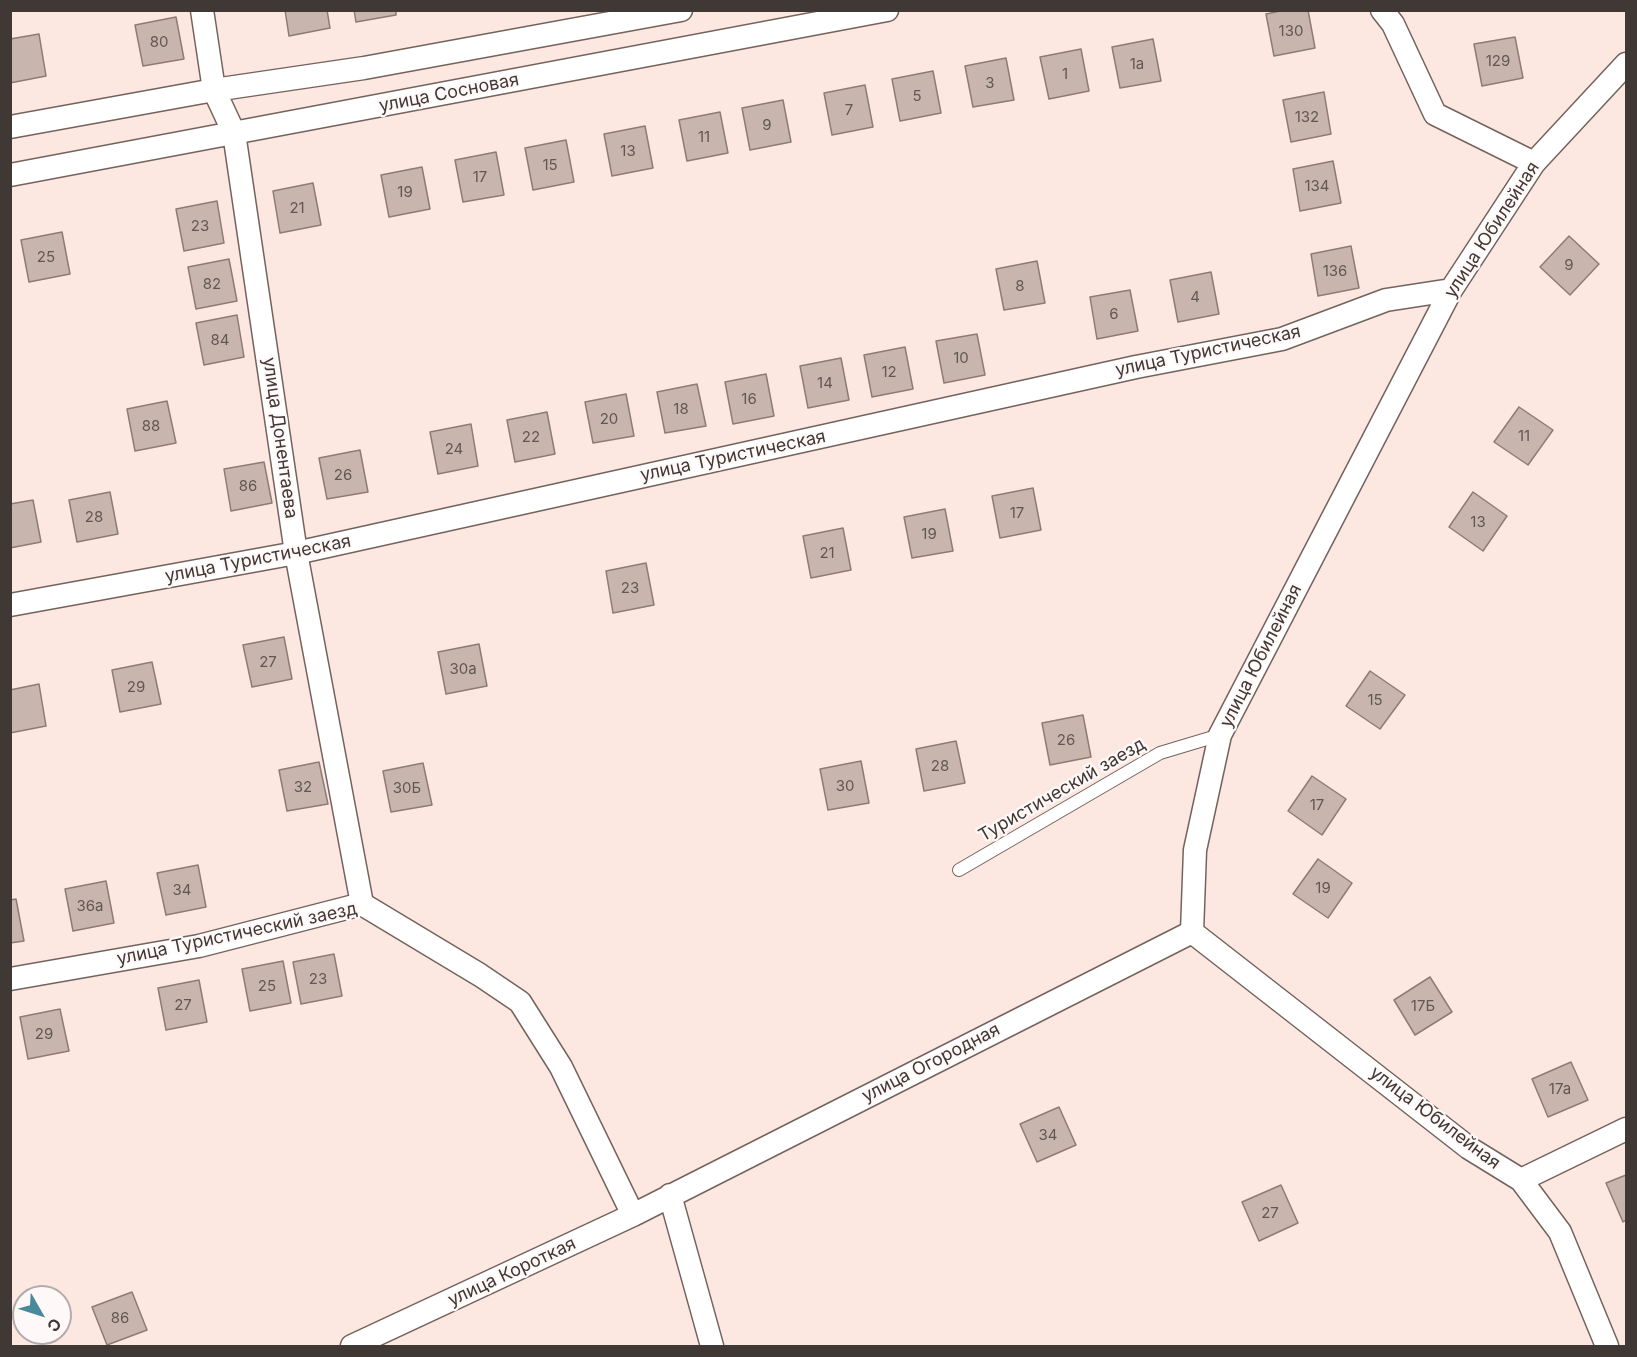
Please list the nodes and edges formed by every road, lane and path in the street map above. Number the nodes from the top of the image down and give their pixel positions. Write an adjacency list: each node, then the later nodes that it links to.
1 (202, 10): 6 (street, улица Донентаева)
2 (681, 10): 6 (street)
3 (887, 10): 8 (street, улица Сосновая)
4 (1382, 10): 9 (street)
5 (1626, 64): 9 (street, улица Юбилейная)
6 (214, 90): 7 (street); 8 (street, улица Донентаева)
7 (10, 127)
8 (234, 133): 10 (street, улица Сосновая); 12 (street, улица Донентаева)
9 (1534, 163): 11 (street, улица Юбилейная)
10 (10, 175)
11 (1451, 290): 12 (street, улица Туристическая); 14 (street, улица Юбилейная)
12 (296, 553): 13 (street, улица Туристическая); 16 (street, улица Донентаева)
13 (10, 606)
14 (1220, 735): 15 (lane, Туристический заезд); 17 (street, улица Юбилейная)
15 (959, 870)
16 (362, 904): 18 (street, улица Туристический заезд); 22 (street, улица Туристический заезд)
17 (1192, 932): 20 (street, улица Юбилейная); 21 (street, улица Огородная)
18 (10, 979)
19 (1626, 1129): 20 (street, улица Юбилейная)
20 (1521, 1180): 25 (street, улица Юбилейная)
21 (670, 1196): 22 (street, улица Короткая); 24 (street)
22 (633, 1215): 23 (street, улица Короткая)
23 (352, 1347)
24 (712, 1347)
25 (1607, 1347)

